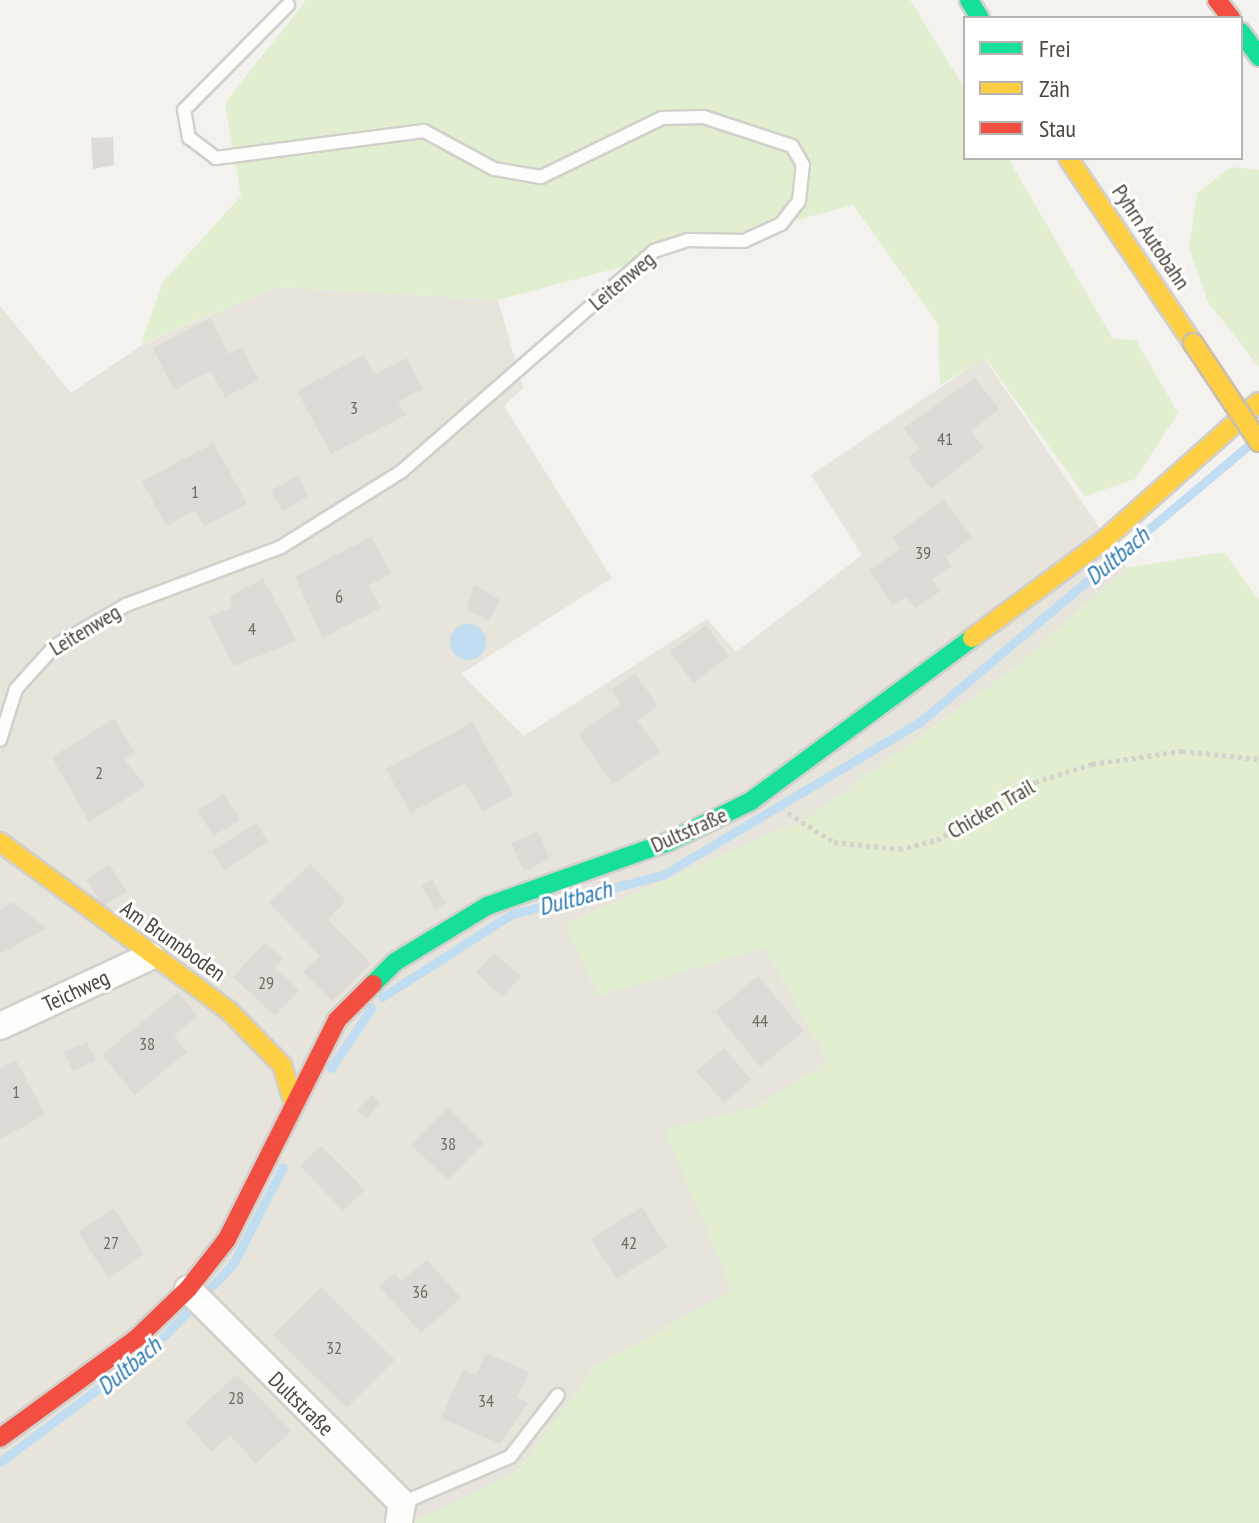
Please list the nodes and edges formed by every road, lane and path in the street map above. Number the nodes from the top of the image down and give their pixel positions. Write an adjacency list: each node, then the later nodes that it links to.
1 (1217, 0): 3 (main road)
2 (288, 5): 9 (lane, Leitenweg)
3 (1229, 16)
4 (1243, 35): 5 (main road)
5 (1259, 57)
6 (1069, 160): 8 (main road, Pyhrn Autobahn, bridge)
7 (1259, 402): 15 (main road, Dultstraße)
8 (1259, 442)
9 (0, 740)
10 (1259, 759): 11 (path, Chicken Trail)
11 (781, 807)
12 (0, 842): 13 (main road, Am Brunnboden)
13 (151, 956): 14 (street, Teichweg); 15 (main road, Am Brunnboden)
14 (0, 1026)
15 (293, 1100): 16 (main road, Dultstraße)
16 (196, 1300): 18 (main road, Dultstraße); 19 (street, Dultstraße)
17 (558, 1395): 19 (lane)
18 (0, 1438)
19 (400, 1513)

